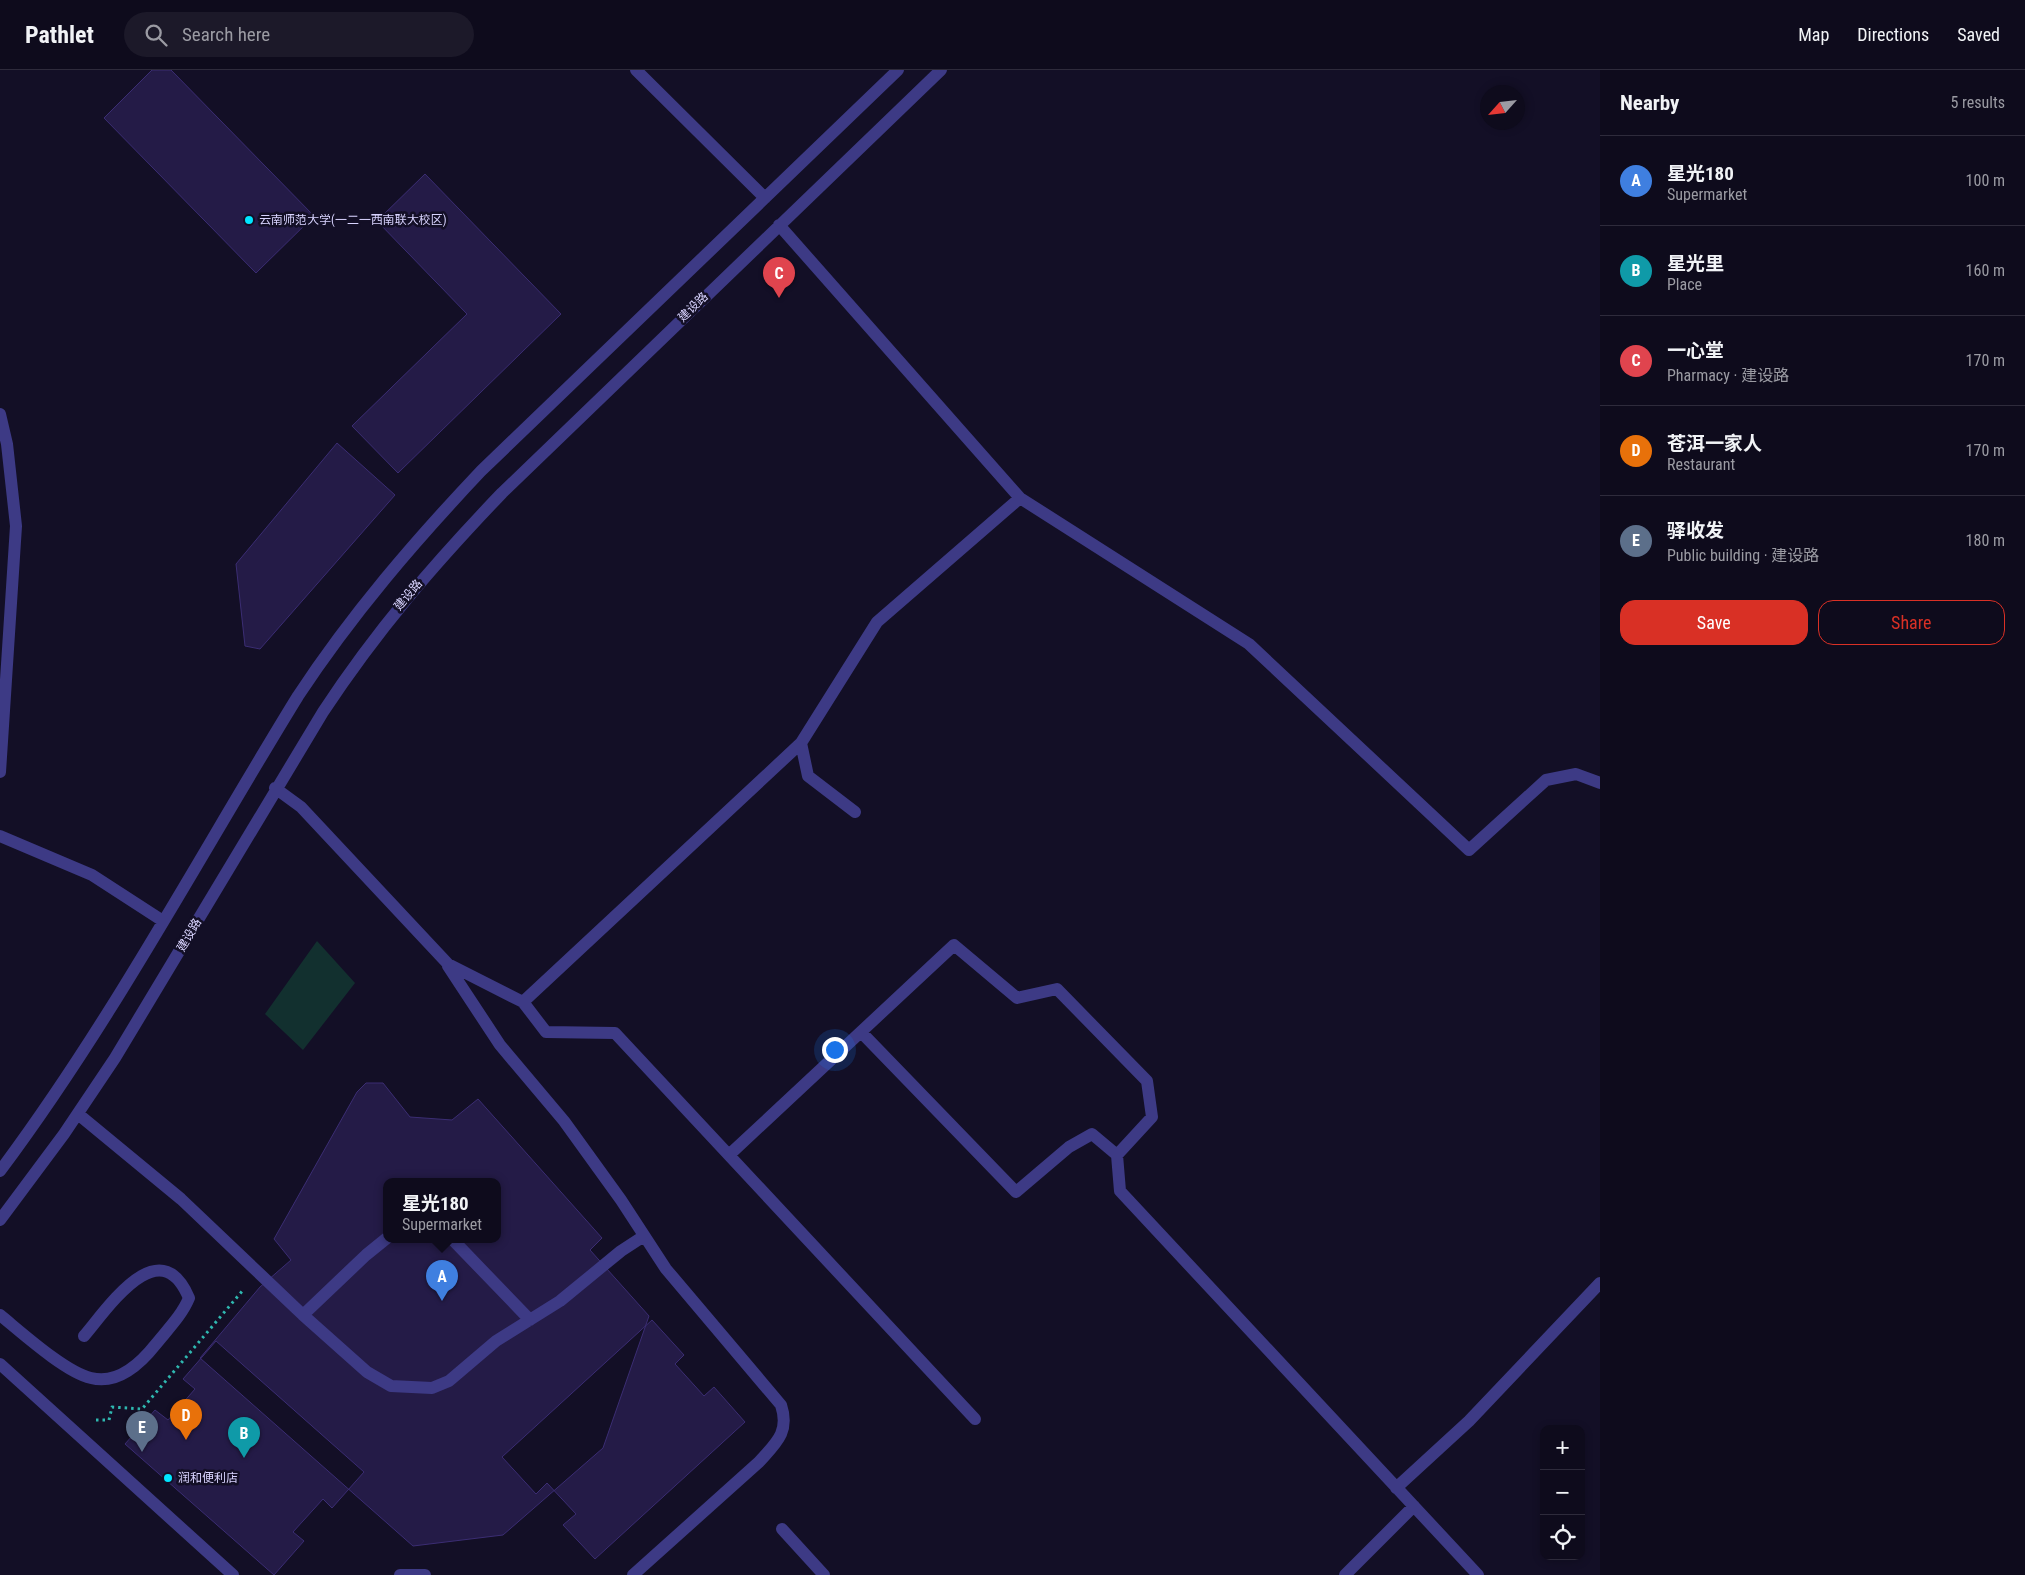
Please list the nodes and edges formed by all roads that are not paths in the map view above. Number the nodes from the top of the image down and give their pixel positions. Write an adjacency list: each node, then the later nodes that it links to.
1 (636, 70): 4 (street)
2 (898, 70): 4 (street)
3 (941, 70): 5 (street, 建设路)
4 (765, 198): 15 (street)
5 (779, 225): 7 (street); 12 (street, 建设路)
6 (0, 414): 8 (street)
7 (1020, 498): 9 (street); 11 (street)
8 (2, 720): 10 (street)
9 (801, 743): 13 (street); 17 (street)
10 (0, 772)
11 (1600, 783)
12 (276, 788): 16 (street); 19 (street, 建设路)
13 (855, 812)
14 (0, 836): 15 (street)
15 (163, 921): 22 (street)
16 (448, 964): 17 (street); 24 (street)
17 (523, 1002): 20 (street)
18 (861, 1032): 20 (street); 21 (street); 21 (street)
19 (78, 1114): 23 (street, 建设路); 29 (street)
20 (729, 1155): 33 (street)
21 (1117, 1155): 34 (street)
22 (0, 1171)
23 (0, 1220)
24 (644, 1236): 30 (street); 40 (street)
25 (383, 1241): 29 (street)
26 (456, 1243): 30 (street)
27 (1600, 1283): 34 (street)
28 (0, 1315): 31 (street)
29 (303, 1315): 30 (street)
30 (530, 1320)
31 (84, 1336)
32 (0, 1364): 37 (street)
33 (975, 1419)
34 (1396, 1488): 35 (street)
35 (1414, 1506): 42 (street); 43 (street)
36 (782, 1529): 41 (street)
37 (234, 1575)
38 (400, 1575): 39 (street)
39 (425, 1575)
40 (633, 1575)
41 (824, 1575)
42 (1345, 1575)
43 (1478, 1575)

